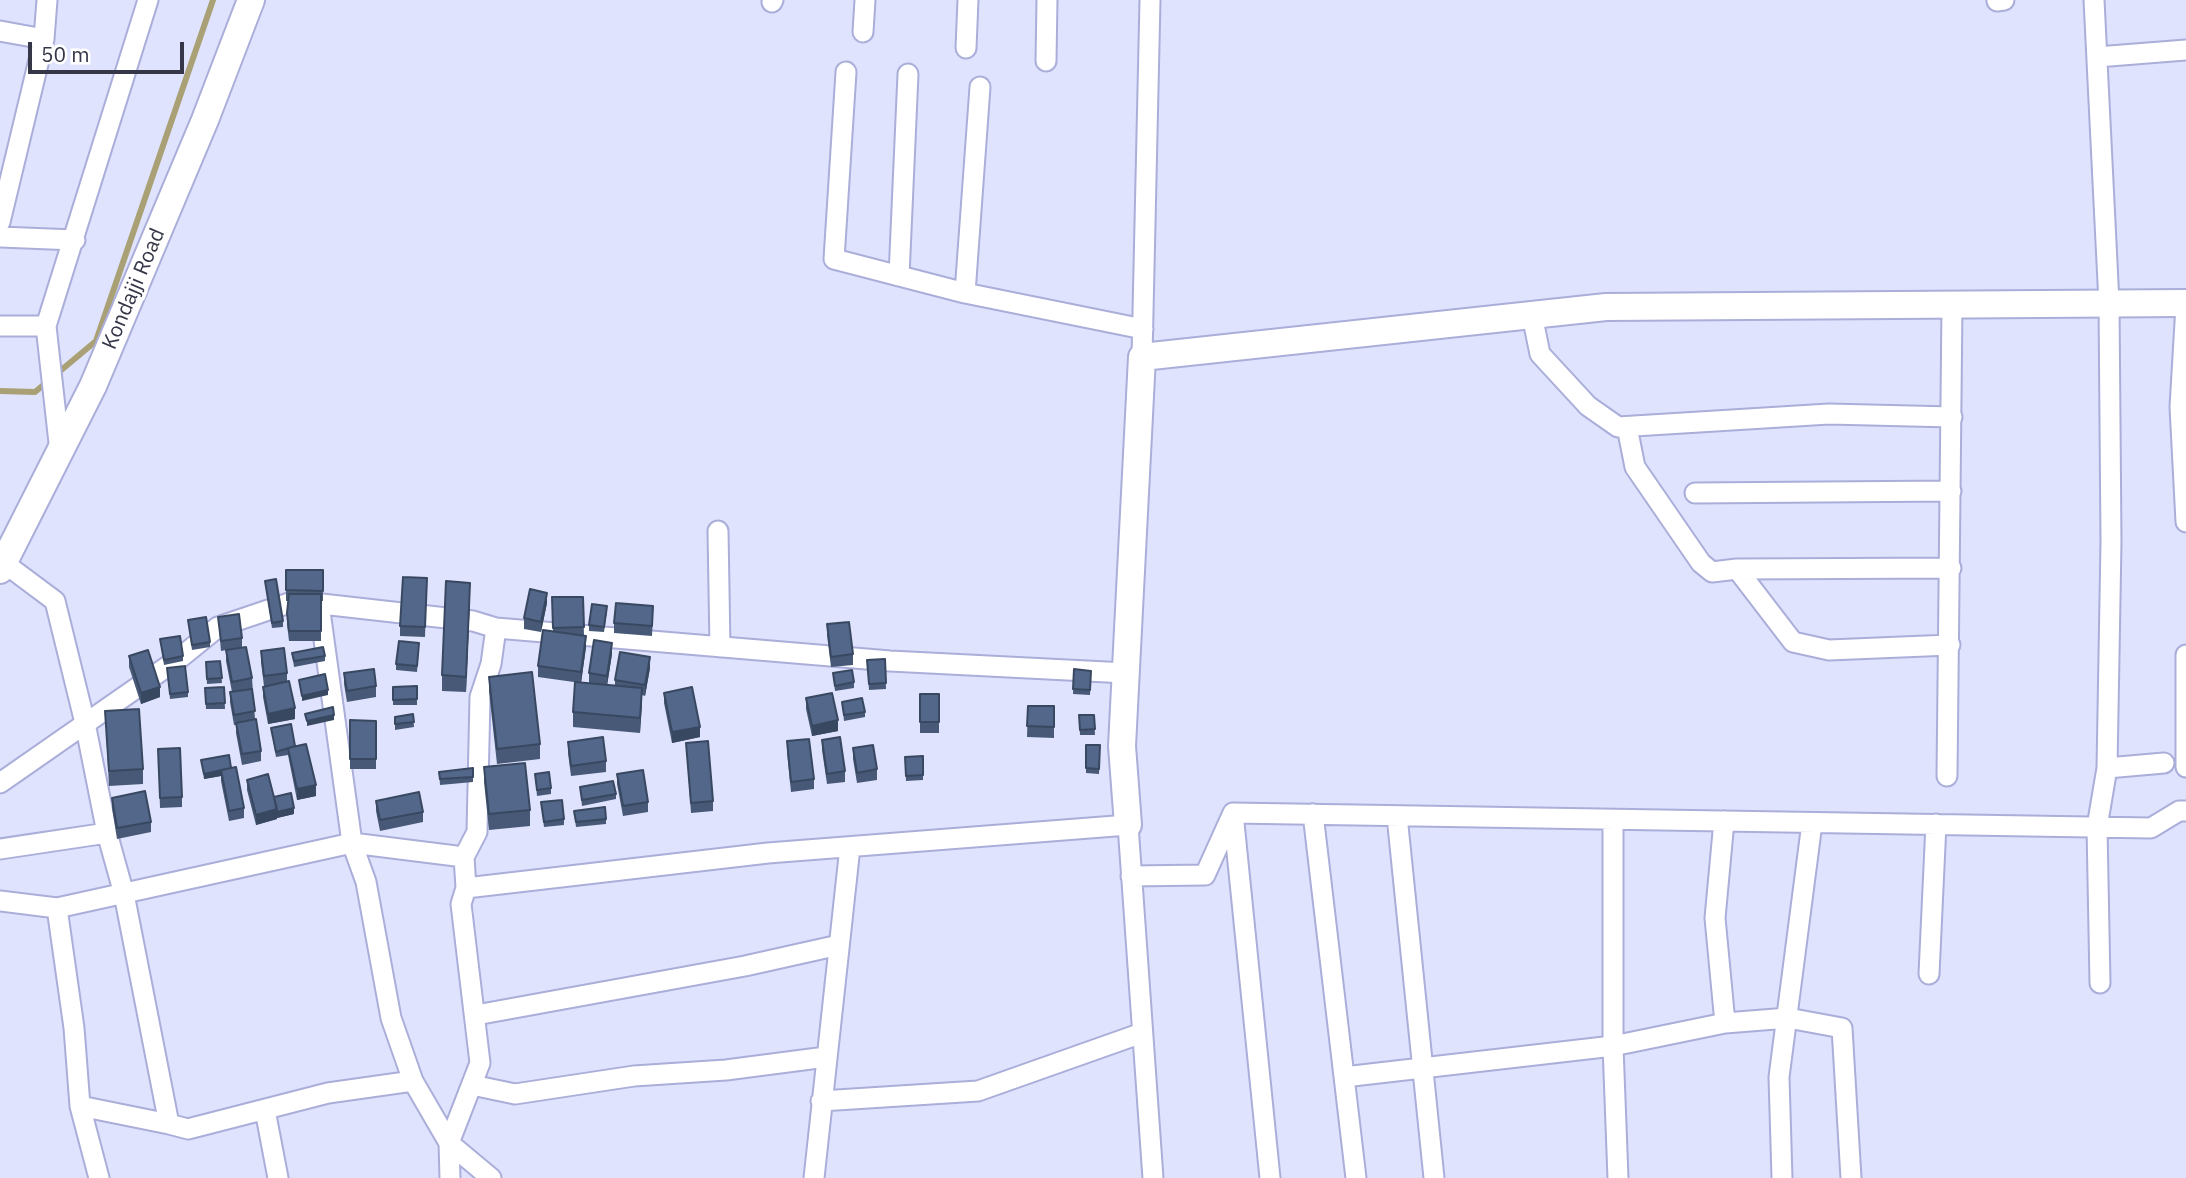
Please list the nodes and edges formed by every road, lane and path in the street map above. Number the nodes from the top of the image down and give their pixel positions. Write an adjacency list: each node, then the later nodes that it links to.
1 (47, 0): 13 (street)
2 (148, 0): 23 (street)
3 (251, 0): 36 (street, Kondajji Road)
4 (866, 0): 12 (street)
5 (968, 0): 14 (street)
6 (1047, 0): 17 (street)
7 (1150, 0): 32 (street)
8 (2004, 0): 10 (street)
9 (2094, 0): 16 (street)
10 (1997, 1)
11 (0, 32): 13 (street)
12 (863, 32)
13 (44, 40): 21 (street)
14 (966, 48)
15 (2186, 50): 16 (street)
16 (2097, 57): 26 (street)
17 (1046, 61)
18 (846, 72): 24 (street)
19 (908, 74): 24 (street)
20 (980, 87): 25 (street)
21 (0, 222)
22 (0, 237): 23 (street)
23 (75, 240): 31 (street)
24 (899, 276): 25 (street)
25 (965, 293): 32 (street)
26 (2109, 303): 27 (street); 28 (street); 53 (street)
27 (1952, 304): 29 (street); 34 (street)
28 (2186, 304): 39 (street)
29 (1532, 315): 33 (street); 35 (street)
30 (0, 326): 31 (street)
31 (46, 326): 36 (street)
32 (1143, 329): 33 (street)
33 (1142, 356): 49 (street)
34 (1952, 417): 35 (street); 37 (street)
35 (1627, 427): 43 (street)
36 (60, 452): 41 (street, Kondajji Road)
37 (1951, 492): 38 (street); 42 (street)
38 (1695, 493)
39 (2186, 522)
40 (718, 531): 47 (street)
41 (2, 567): 50 (street)
42 (1951, 568): 43 (street); 46 (street)
43 (1737, 569): 46 (street)
44 (319, 604): 45 (street); 50 (street); 67 (street)
45 (496, 628): 47 (street); 70 (street)
46 (1950, 645): 54 (street)
47 (720, 647): 49 (street)
48 (2186, 655): 52 (street)
49 (1126, 673): 64 (street)
50 (85, 723): 55 (street); 66 (street)
51 (2164, 763): 53 (street)
52 (2186, 766)
53 (2108, 768): 65 (street)
54 (1947, 776)
55 (0, 783)
56 (2186, 811): 65 (street)
57 (1233, 813): 58 (street); 71 (street); 100 (street)
58 (1312, 814): 59 (street); 86 (street)
59 (1396, 816): 60 (street); 85 (street)
60 (1613, 820): 61 (street); 83 (street)
61 (1724, 821): 62 (street); 81 (street)
62 (1812, 822): 63 (street); 80 (street)
63 (1936, 824): 65 (street); 77 (street)
64 (1128, 825): 68 (street); 71 (street)
65 (2097, 827): 78 (street)
66 (107, 833): 69 (street); 73 (street)
67 (352, 843): 70 (street); 73 (street); 87 (street)
68 (850, 847): 72 (street); 76 (street)
69 (0, 849)
70 (464, 857): 72 (street)
71 (1131, 876): 82 (street)
72 (466, 888): 79 (street)
73 (124, 894): 75 (street); 92 (street)
74 (0, 901): 75 (street)
75 (57, 908): 90 (street)
76 (839, 945): 79 (street); 84 (street)
77 (1929, 974)
78 (2100, 983)
79 (476, 1015): 88 (street)
80 (1788, 1018): 81 (street); 104 (street); 105 (street)
81 (1725, 1023): 83 (street)
82 (1142, 1033): 89 (street); 99 (street)
83 (1613, 1046): 85 (street); 103 (street)
84 (826, 1057): 88 (street); 89 (street)
85 (1423, 1067): 86 (street); 102 (street)
86 (1344, 1077): 101 (street)
87 (413, 1081): 91 (street); 93 (street)
88 (472, 1085): 93 (street)
89 (821, 1101): 98 (street)
90 (80, 1106): 92 (street); 94 (street)
91 (265, 1110): 92 (street); 95 (street)
92 (169, 1124)
93 (449, 1143): 96 (street); 97 (street)
94 (99, 1178)
95 (278, 1178)
96 (450, 1178)
97 (491, 1178)
98 (814, 1178)
99 (1153, 1178)
100 (1270, 1178)
101 (1356, 1178)
102 (1434, 1178)
103 (1619, 1178)
104 (1782, 1178)
105 (1851, 1178)

